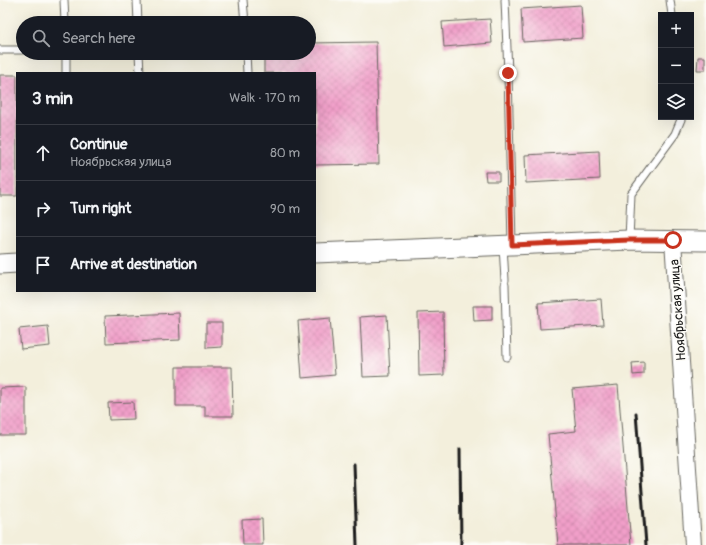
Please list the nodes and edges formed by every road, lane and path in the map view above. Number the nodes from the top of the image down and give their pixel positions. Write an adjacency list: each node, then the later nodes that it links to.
1 (64, 0): 7 (lane)
2 (137, 0): 8 (lane)
3 (244, 0): 9 (lane)
4 (505, 0): 22 (lane)
5 (670, 0): 6 (lane)
6 (672, 12)
7 (65, 16)
8 (138, 16)
9 (245, 16)
10 (0, 50): 11 (lane)
11 (16, 50)
12 (66, 60): 15 (lane)
13 (139, 60): 16 (lane)
14 (246, 60): 17 (lane)
15 (66, 72)
16 (140, 72)
17 (247, 72)
18 (681, 120): 19 (lane)
19 (629, 240): 20 (main road, Ноябрьская улица); 22 (main road, Ноябрьская улица)
20 (673, 240): 21 (main road); 27 (street, Ноябрьская улица)
21 (706, 241)
22 (507, 246): 23 (main road, Ноябрьская улица); 26 (lane)
23 (316, 252)
24 (16, 263): 25 (main road)
25 (0, 264)
26 (507, 357)
27 (693, 545)

